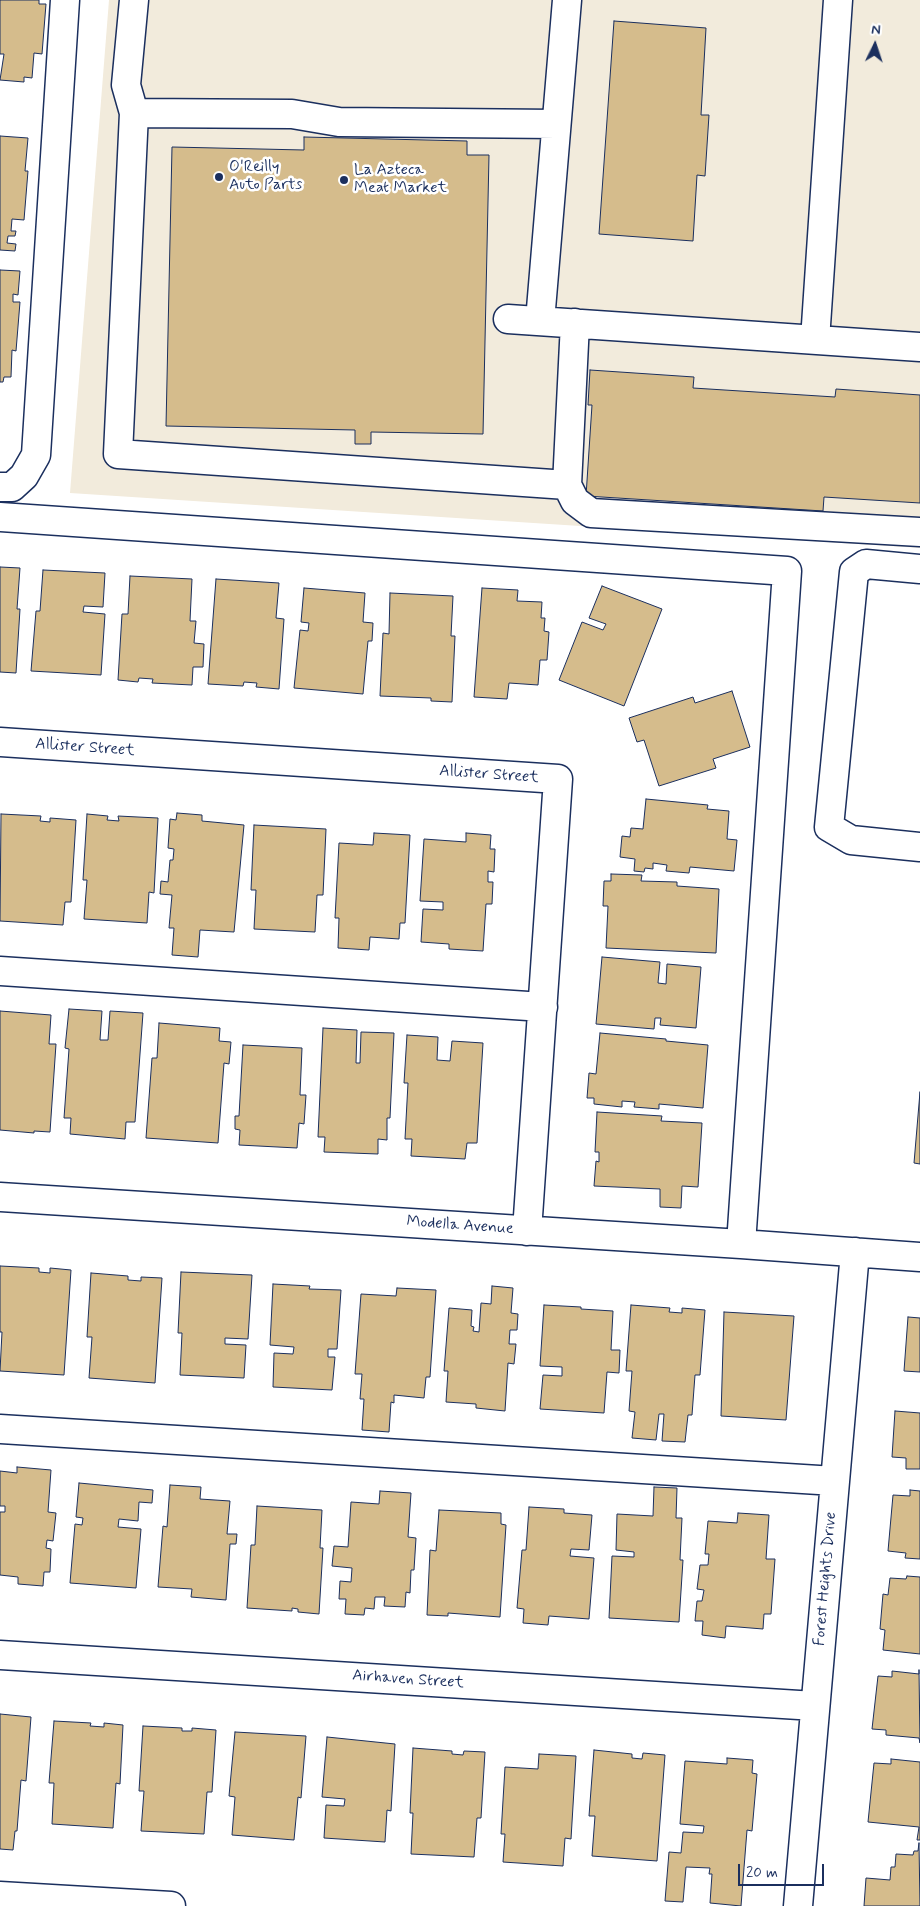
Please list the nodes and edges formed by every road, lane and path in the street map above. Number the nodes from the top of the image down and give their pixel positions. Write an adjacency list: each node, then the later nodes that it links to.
1 (65, 0): 13 (street)
2 (134, 0): 5 (street)
3 (567, 0): 6 (street)
4 (838, 0): 10 (street)
5 (134, 112): 6 (street); 12 (street)
6 (556, 124): 8 (street)
7 (508, 319): 8 (street)
8 (540, 321): 9 (street)
9 (575, 324): 10 (street); 12 (street)
10 (815, 340): 11 (street)
11 (920, 347)
12 (567, 485): 15 (street)
13 (0, 486)
14 (0, 517): 23 (street)
15 (920, 532)
16 (920, 569): 18 (street)
17 (0, 742): 20 (street, Allister Street)
18 (920, 847)
19 (0, 971): 20 (street)
20 (542, 1007): 22 (street, Allister Street)
21 (0, 1197): 22 (street, Modella Avenue)
22 (527, 1230): 23 (street, Modella Avenue)
23 (741, 1244): 24 (street, Modella Avenue)
24 (855, 1252): 25 (street, Modella Avenue); 27 (street, Forest Heights Drive)
25 (920, 1257)
26 (0, 1429): 27 (street)
27 (835, 1481): 29 (street, Forest Heights Drive)
28 (0, 1655): 29 (street, Airhaven Street)
29 (815, 1706): 32 (street, Forest Heights Drive)
30 (0, 1896): 31 (street)
31 (171, 1906)
32 (798, 1906)

